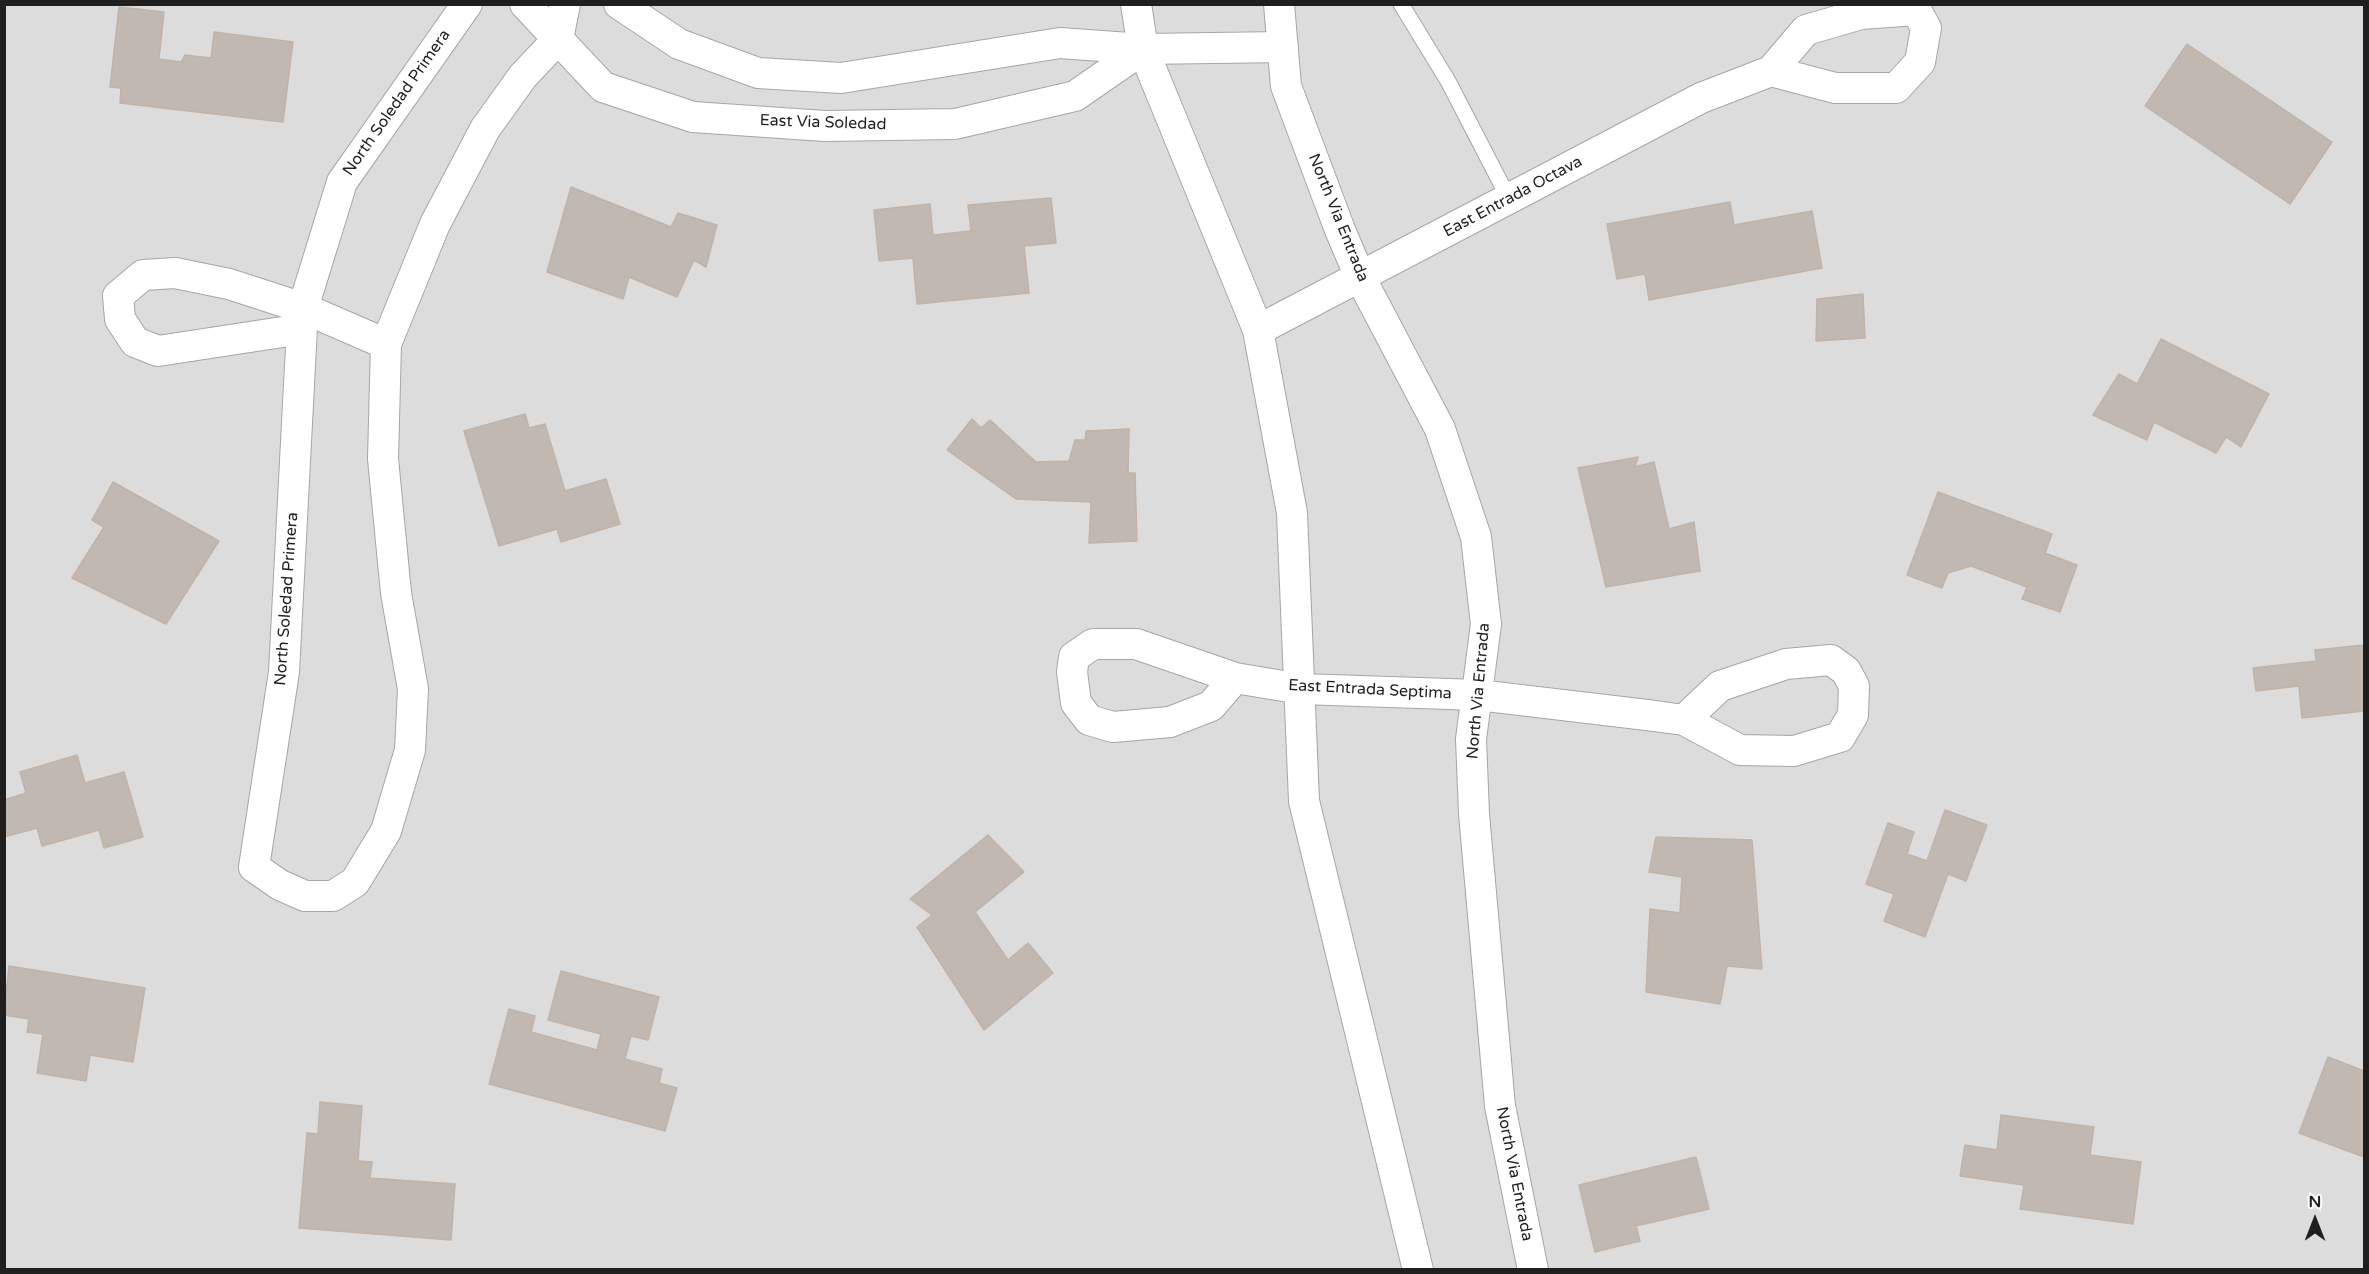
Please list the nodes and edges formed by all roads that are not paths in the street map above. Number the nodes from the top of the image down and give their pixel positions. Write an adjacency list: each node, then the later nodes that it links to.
1 (467, 4): 14 (street, North Soledad Primera)
2 (525, 4): 8 (street, East Via Soledad)
3 (565, 4): 8 (street)
4 (619, 4): 10 (street)
5 (1136, 4): 10 (street)
6 (1279, 4): 9 (street, North Via Entrada)
7 (1401, 4): 12 (lane)
8 (558, 39): 10 (street, East Via Soledad); 16 (street)
9 (1283, 46): 10 (street); 13 (street, North Via Entrada)
10 (1143, 49): 15 (street)
11 (1771, 71): 11 (street, East Entrada Octava); 12 (street, East Entrada Octava)
12 (1509, 199): 13 (street, East Entrada Octava)
13 (1360, 277): 15 (street, East Entrada Octava); 19 (street, North Via Entrada)
14 (303, 318): 14 (street); 16 (street); 16 (street, North Soledad Primera)
15 (1258, 330): 18 (street)
16 (386, 344)
17 (1234, 678): 17 (street, East Entrada Septima); 18 (street, East Entrada Septima)
18 (1301, 689): 19 (street, East Entrada Septima); 21 (street)
19 (1478, 696): 20 (street, East Entrada Septima); 22 (street, North Via Entrada)
20 (1684, 720): 20 (street, East Entrada Septima)
21 (1418, 1269)
22 (1533, 1269)

